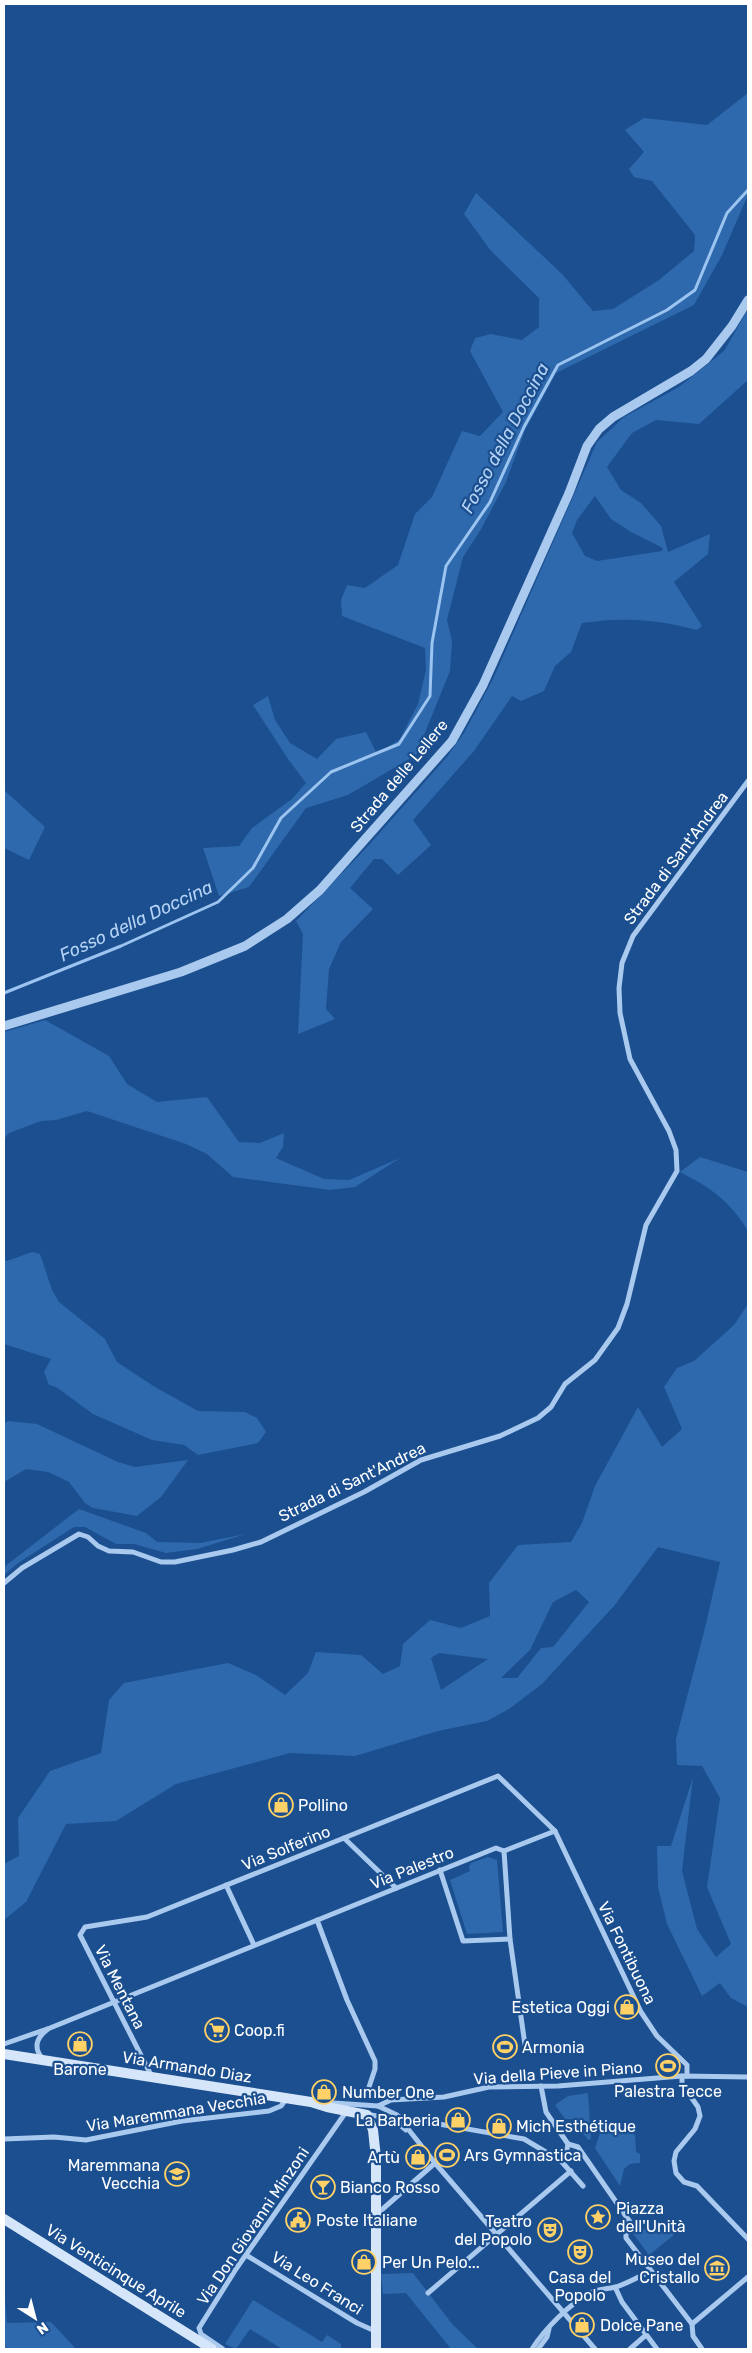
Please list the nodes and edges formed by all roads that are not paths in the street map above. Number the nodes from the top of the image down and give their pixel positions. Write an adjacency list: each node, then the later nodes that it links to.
1 (748, 300): 3 (street, Strada delle Lellere)
2 (748, 781): 4 (street, Strada di Sant'Andrea)
3 (4, 1026)
4 (4, 1583)
5 (555, 1831): 6 (street); 7 (street, Via Palestro); 21 (street, Via Fontibuona)
6 (344, 1838): 9 (street, Via Solferino); 10 (street, Via Solferino)
7 (504, 1851): 8 (street, Via Palestro); 13 (street)
8 (440, 1870): 10 (street, Via Palestro); 13 (street)
9 (226, 1885): 12 (street, Via Solferino); 14 (street, Via Solferino)
10 (396, 1888): 11 (street, Via Palestro)
11 (316, 1920): 14 (street, Via Palestro); 25 (street)
12 (80, 1935): 15 (street, Via Mentana)
13 (510, 1939): 18 (street)
14 (254, 1945): 15 (street, Via Palestro)
15 (114, 2002): 16 (street, Via Palestro); 22 (street, Via Mentana)
16 (50, 2028): 17 (street, Via Palestro); 20 (street)
17 (4, 2044)
18 (525, 2045)
19 (4, 2054): 20 (main road, Via Armando Diaz)
20 (44, 2060): 22 (main road, Via Armando Diaz)
21 (684, 2076): 23 (street, Via della Pieve in Piano); 24 (street, Via della Pieve in Piano); 42 (street)
22 (152, 2077): 26 (main road, Via Armando Diaz)
23 (748, 2077)
24 (541, 2086): 28 (street, Via della Pieve in Piano); 34 (street)
25 (367, 2094)
26 (287, 2098): 27 (main road, Via Armando Diaz); 33 (street, Via Maremmana Vecchia)
27 (312, 2102): 28 (street); 29 (main road, Via Armando Diaz)
28 (378, 2106): 31 (street)
29 (347, 2111): 30 (main road, Via Armando Diaz); 43 (street, Via Don Giovanni Minzoni)
30 (365, 2114): 32 (street); 39 (main road)
31 (399, 2117): 32 (street); 35 (street)
32 (412, 2135): 36 (street)
33 (4, 2140)
34 (568, 2144): 35 (street); 44 (street)
35 (561, 2161): 37 (street)
36 (435, 2163): 39 (street); 41 (street)
37 (571, 2171): 38 (street); 41 (street)
38 (583, 2186)
39 (376, 2214): 51 (main road)
40 (4, 2219): 53 (main road, Via Venticinque Aprile)
41 (496, 2234): 47 (street); 48 (street)
42 (748, 2239)
43 (246, 2254): 51 (street, Via Leo Franci); 54 (street, Via Don Giovanni Minzoni)
44 (651, 2271): 46 (street); 49 (street)
45 (748, 2277): 49 (street)
46 (616, 2287): 48 (street); 52 (street)
47 (428, 2293)
48 (563, 2313): 50 (street); 58 (street)
49 (692, 2324): 61 (street)
50 (549, 2329): 56 (street); 57 (street)
51 (376, 2331): 55 (main road)
52 (646, 2335): 59 (street); 60 (street)
53 (212, 2349)
54 (223, 2349)
55 (376, 2349)
56 (532, 2349)
57 (538, 2349)
58 (595, 2349)
59 (630, 2349)
60 (656, 2349)
61 (702, 2349)

